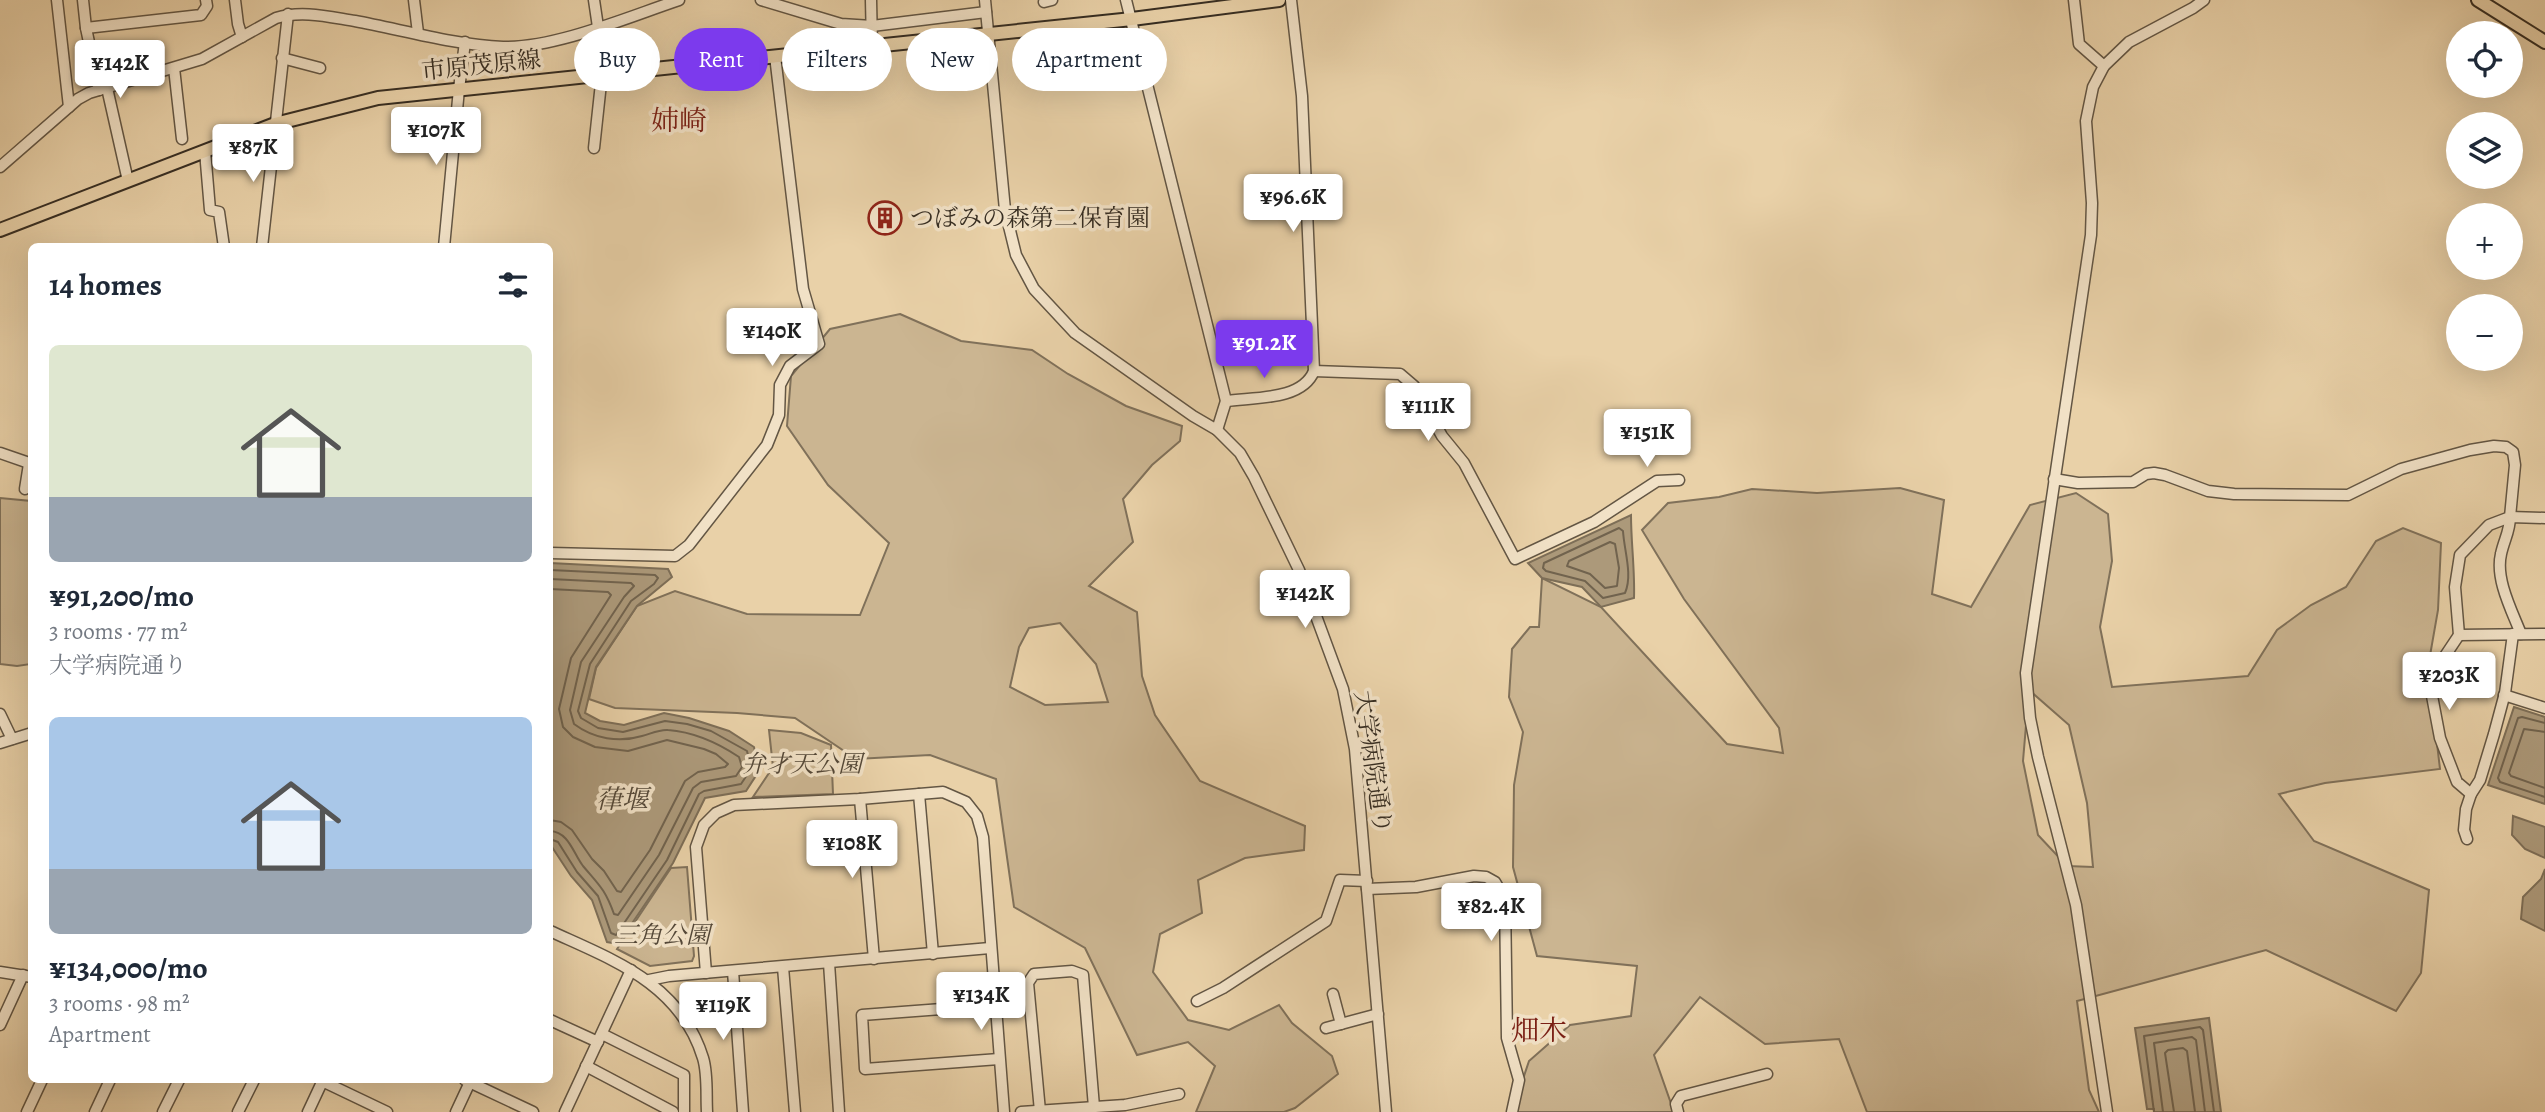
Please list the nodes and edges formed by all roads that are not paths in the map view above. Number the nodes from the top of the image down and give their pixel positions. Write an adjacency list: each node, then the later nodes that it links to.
1 (57, 0): 41 (street)
2 (83, 0): 22 (street)
3 (206, 0): 22 (street)
4 (235, 0): 26 (street)
5 (414, 0): 24 (street)
6 (594, 0): 21 (street)
7 (679, 0): 21 (street)
8 (761, 0): 20 (street)
9 (871, 0): 20 (street)
10 (985, 0): 17 (street, 大学病院通り)
11 (1126, 0): 19 (street)
12 (1279, 0): 19 (main road, 市原茂原線)
13 (1291, 0): 52 (street)
14 (2074, 0): 32 (street)
15 (2204, 0): 32 (street)
16 (2478, 0): 28 (main road)
17 (986, 12): 20 (street); 23 (street, 大学病院通り)
18 (288, 14): 24 (street); 26 (street); 31 (street)
19 (1132, 19): 25 (main road, 市原茂原線); 53 (street)
20 (872, 26)
21 (597, 27): 27 (street)
22 (86, 28): 37 (street)
23 (987, 28)
24 (418, 33): 27 (street)
25 (998, 33)
26 (242, 37): 33 (street)
27 (465, 42): 38 (street)
28 (2545, 42)
29 (782, 55): 30 (main road, 市原茂原線)
30 (775, 56): 35 (main road, 市原茂原線); 63 (street)
31 (282, 58): 34 (street); 42 (street)
32 (2104, 66): 58 (street)
33 (174, 68): 37 (street); 43 (street)
34 (320, 68)
35 (660, 68)
36 (574, 77): 38 (main road, 市原茂原線)
37 (103, 89): 41 (street); 47 (street)
38 (458, 89): 42 (main road, 市原茂原線); 51 (street)
39 (600, 91): 44 (street)
40 (994, 91): 54 (street, 大学病院通り)
41 (69, 107): 46 (street)
42 (275, 124): 45 (main road, 市原茂原線); 50 (street)
43 (182, 139)
44 (594, 148)
45 (205, 151): 47 (main road, 市原茂原線); 49 (street)
46 (0, 167)
47 (128, 181): 48 (main road, 市原茂原線)
48 (0, 230)
49 (223, 243)
50 (262, 243)
51 (444, 243)
52 (1314, 371): 53 (street); 59 (street)
53 (1226, 401): 54 (street)
54 (1217, 430): 77 (street, 大学病院通り)
55 (0, 453): 56 (street)
56 (28, 463)
57 (28, 476): 60 (street)
58 (2054, 479): 61 (street); 134 (street)
59 (1679, 480)
60 (26, 489)
61 (2510, 517): 62 (street); 64 (street); 66 (street)
62 (2545, 518)
63 (553, 553)
64 (2516, 634): 65 (street); 66 (street); 67 (street)
65 (2545, 634)
66 (2459, 635): 74 (street)
67 (2504, 695): 68 (street); 74 (street)
68 (2545, 708)
69 (0, 714): 71 (street)
70 (28, 734): 71 (street)
71 (12, 739): 72 (street)
72 (0, 743)
73 (919, 794): 75 (street); 79 (street); 80 (street)
74 (2470, 794): 76 (street)
75 (860, 799): 81 (street); 87 (street)
76 (2467, 839)
77 (1367, 885): 91 (street); 93 (street, 大学病院通り); 132 (street)
78 (553, 932): 84 (street)
79 (990, 948): 80 (street); 92 (street)
80 (933, 954): 81 (street)
81 (874, 959): 82 (street)
82 (829, 963): 83 (street); 128 (street)
83 (783, 967): 85 (street); 127 (street)
84 (631, 970): 89 (street); 98 (street)
85 (733, 971): 87 (street); 126 (street)
86 (0, 972): 88 (street)
87 (706, 973): 89 (street)
88 (27, 976): 96 (street)
89 (649, 980): 125 (street)
90 (1333, 995): 95 (street)
91 (1197, 1001)
92 (995, 1005): 99 (street); 99 (street)
93 (1378, 1014): 95 (street); 131 (street, 大学病院通り)
94 (553, 1021): 98 (street)
95 (1341, 1024): 97 (street)
96 (0, 1025)
97 (1326, 1028)
98 (600, 1038): 100 (street); 124 (street)
99 (999, 1059): 129 (street)
100 (586, 1066): 122 (street); 123 (street)
101 (1767, 1074): 133 (street)
102 (41, 1083): 115 (street)
103 (109, 1083): 116 (street)
104 (178, 1083): 117 (street)
105 (253, 1083): 113 (street)
106 (322, 1083): 118 (street)
107 (329, 1083): 119 (street)
108 (466, 1083): 120 (street)
109 (471, 1083): 121 (street)
110 (1179, 1094): 112 (street)
111 (1094, 1107): 112 (street); 114 (street); 114 (street)
112 (1125, 1108)
113 (242, 1111)
114 (1040, 1111): 130 (street)
115 (27, 1112)
116 (95, 1112)
117 (163, 1112)
118 (308, 1112)
119 (387, 1112)
120 (456, 1112)
121 (533, 1112)
122 (565, 1112)
123 (673, 1112)
124 (684, 1112)
125 (707, 1112)
126 (743, 1112)
127 (795, 1112)
128 (839, 1112)
129 (1004, 1112)
130 (1021, 1112)
131 (1386, 1112)
132 (1512, 1112)
133 (1678, 1112)
134 (2107, 1112)

